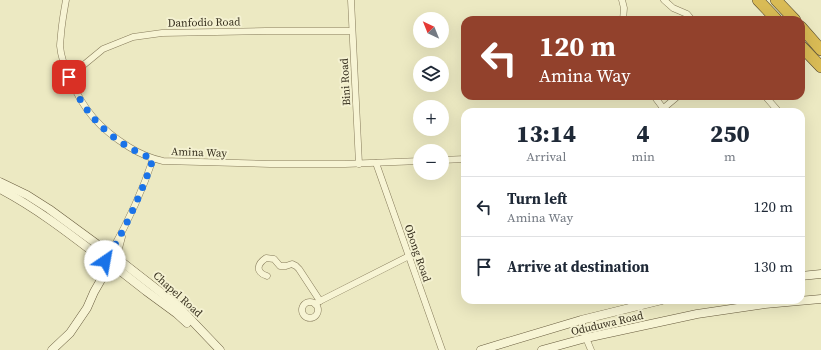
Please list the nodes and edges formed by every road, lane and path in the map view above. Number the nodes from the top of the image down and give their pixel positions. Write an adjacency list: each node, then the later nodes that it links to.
1 (66, 0): 18 (street, Amina Way)
2 (351, 0): 11 (street, Bini Road)
3 (622, 0): 7 (street)
4 (664, 0): 8 (street)
5 (758, 0): 9 (highway)
6 (776, 0): 10 (highway)
7 (623, 16)
8 (689, 16)
9 (773, 16)
10 (791, 16)
11 (352, 31): 18 (street, Danfodio Road); 28 (street, Bini Road)
12 (805, 32): 13 (highway)
13 (812, 40): 14 (highway); 16 (highway)
14 (805, 45)
15 (805, 50): 17 (highway)
16 (821, 50)
17 (821, 67)
18 (69, 77): 23 (street, Amina Way)
19 (673, 100): 21 (street)
20 (768, 100): 22 (street)
21 (663, 108)
22 (776, 108)
23 (153, 159): 28 (street, Amina Way); 32 (street)
24 (461, 159): 25 (street)
25 (449, 160)
26 (413, 161): 27 (street, Amina Way)
27 (376, 163): 28 (street, Amina Way); 31 (street, Obong Road)
28 (359, 164)
29 (0, 182): 32 (street, Chapel Road)
30 (0, 189): 32 (street, Chapel Road)
31 (409, 256): 34 (street); 45 (street, Obong Road)
32 (111, 259): 42 (street); 43 (street, Chapel Road); 44 (street, Chapel Road)
33 (821, 274): 35 (street)
34 (267, 276)
35 (805, 276)
36 (821, 299): 37 (street, Oduduwa Road)
37 (805, 300)
38 (646, 304): 40 (street, Oduduwa Road)
39 (765, 304): 41 (street, Oduduwa Road)
40 (581, 320): 41 (street); 46 (street, Oduduwa Road)
41 (586, 338): 47 (street, Oduduwa Road); 48 (street)
42 (52, 350)
43 (213, 350)
44 (220, 350)
45 (442, 350)
46 (481, 350)
47 (542, 350)
48 (591, 350)

